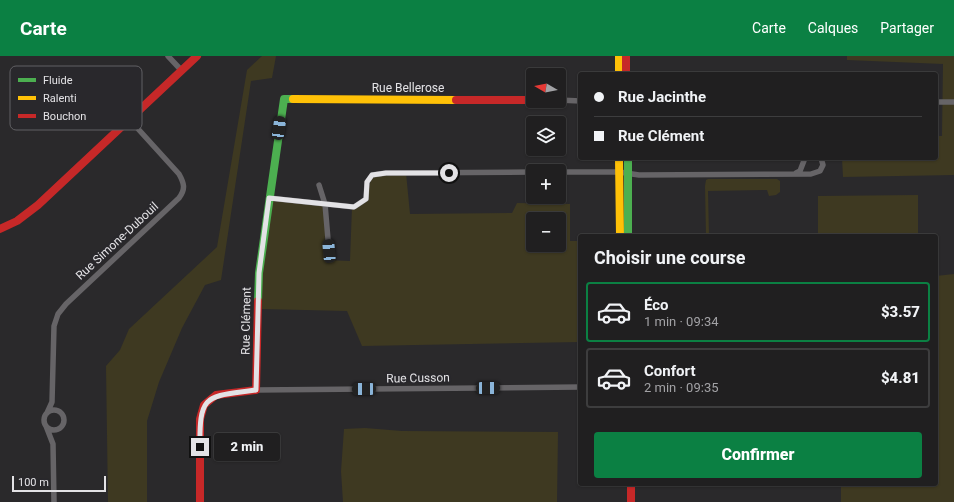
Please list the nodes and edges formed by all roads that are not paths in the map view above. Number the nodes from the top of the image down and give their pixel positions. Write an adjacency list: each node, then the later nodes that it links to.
1 (168, 56): 5 (street)
2 (197, 56): 5 (street)
3 (618, 56): 6 (street)
4 (626, 56): 7 (street)
5 (182, 71): 14 (street)
6 (619, 72)
7 (626, 72)
8 (284, 99): 9 (street, Rue Bellerose); 27 (street, Rue Clément)
9 (526, 100)
10 (566, 100): 11 (street)
11 (578, 100)
12 (938, 102): 13 (street)
13 (953, 102)
14 (142, 109)
15 (119, 130): 29 (street)
16 (139, 130): 35 (street, Rue Simone-Dubouil)
17 (619, 160): 23 (street)
18 (628, 160): 25 (street)
19 (804, 160): 24 (street)
20 (821, 160): 24 (street)
21 (526, 172): 28 (street)
22 (566, 172): 23 (street)
23 (619, 172): 25 (street); 30 (street)
24 (796, 173): 25 (street)
25 (628, 174): 31 (street)
26 (319, 185): 28 (street)
27 (269, 198): 28 (street); 34 (street, Rue Clément)
28 (326, 204): 32 (street)
29 (0, 229)
30 (620, 234)
31 (628, 234)
32 (329, 251)
33 (578, 387): 34 (street, Rue Cusson)
34 (256, 390): 43 (street)
35 (52, 394): 36 (street, Rue Simone-Dubouil); 37 (street, Rue Simone-Dubouil)
36 (59, 411): 37 (street); 39 (street, Rue Simone-Dubouil)
37 (47, 412): 38 (street, Rue Simone-Dubouil)
38 (46, 426): 39 (street); 40 (street, Rue Simone-Dubouil)
39 (60, 428): 40 (street, Rue Simone-Dubouil)
40 (53, 444): 42 (street, Rue Simone-Dubouil)
41 (631, 486): 44 (street)
42 (54, 502)
43 (200, 502)
44 (631, 502)

